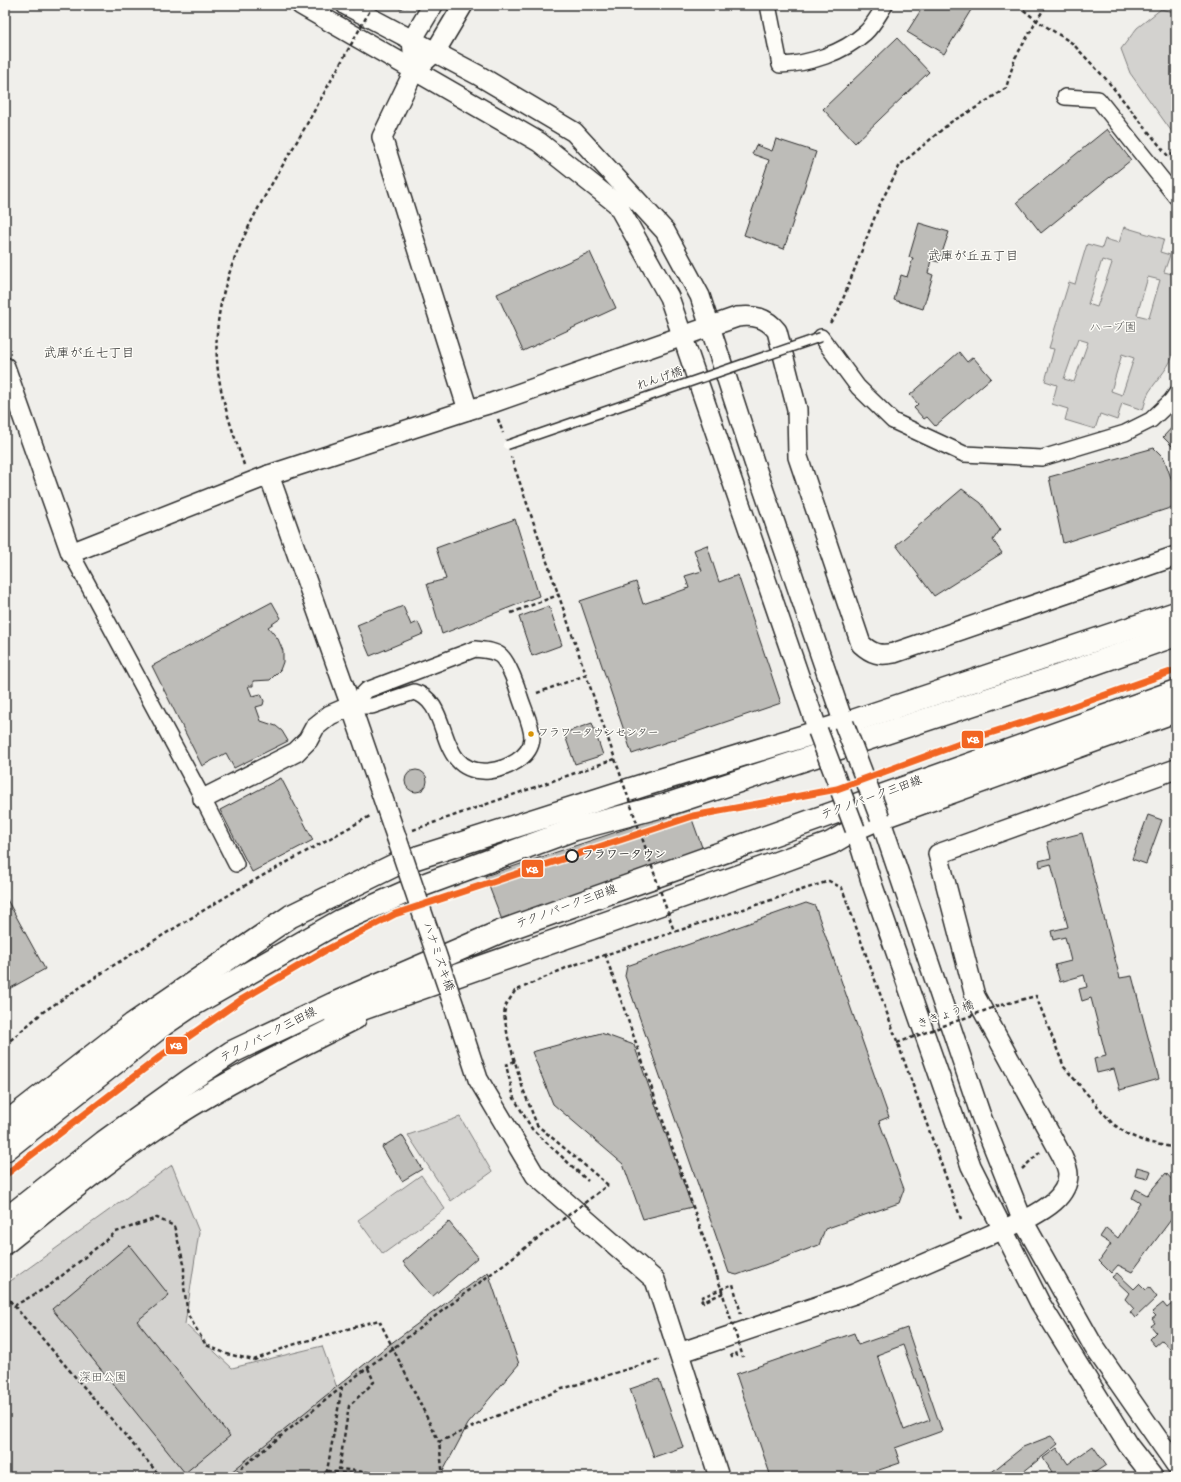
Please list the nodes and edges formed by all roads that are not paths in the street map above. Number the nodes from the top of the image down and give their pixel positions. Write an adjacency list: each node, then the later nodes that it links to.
1 (301, 5): 9 (street)
2 (346, 5): 7 (street)
3 (433, 5): 7 (street)
4 (463, 5): 8 (street)
5 (768, 5): 6 (street)
6 (884, 5)
7 (412, 40): 8 (street); 9 (street)
8 (435, 52): 9 (street); 12 (street)
9 (414, 71): 13 (street); 17 (street)
10 (1065, 97): 11 (street)
11 (1176, 197)
12 (709, 326): 13 (street); 21 (street); 27 (street)
13 (682, 336): 17 (street); 28 (street)
14 (821, 337): 16 (street); 18 (lane, れんげ橋, bridge)
15 (5, 367): 20 (street)
16 (1176, 394)
17 (468, 410): 19 (street)
18 (507, 445)
19 (269, 476): 20 (street); 25 (street, ハナミズキ橋)
20 (71, 553): 30 (street)
21 (1176, 556)
22 (1176, 613): 27 (main road)
23 (1176, 635): 36 (main road)
24 (1176, 692): 37 (main road, テクノパーク三田線)
25 (351, 706): 25 (street); 30 (street); 44 (street, ハナミズキ橋, bridge)
26 (1176, 711): 31 (main road)
27 (844, 724): 28 (main road); 31 (street, bridge)
28 (818, 731): 32 (street, bridge); 33 (main road)
29 (1176, 769): 40 (street)
30 (204, 799): 34 (street)
31 (880, 818): 32 (main road); 40 (street)
32 (854, 829): 35 (main road); 42 (street)
33 (426, 855): 36 (main road); 38 (main road)
34 (236, 864)
35 (400, 994): 37 (main road); 43 (main road)
36 (191, 1006): 39 (main road)
37 (232, 1052): 41 (main road, テクノパーク三田線)
38 (5, 1124)
39 (5, 1150)
40 (1022, 1219): 42 (street); 45 (street)
41 (5, 1220)
42 (1002, 1228): 44 (street); 47 (street)
43 (5, 1243)
44 (679, 1353): 46 (street, ハナミズキ橋)
45 (1176, 1465)
46 (719, 1477)
47 (1153, 1477)

